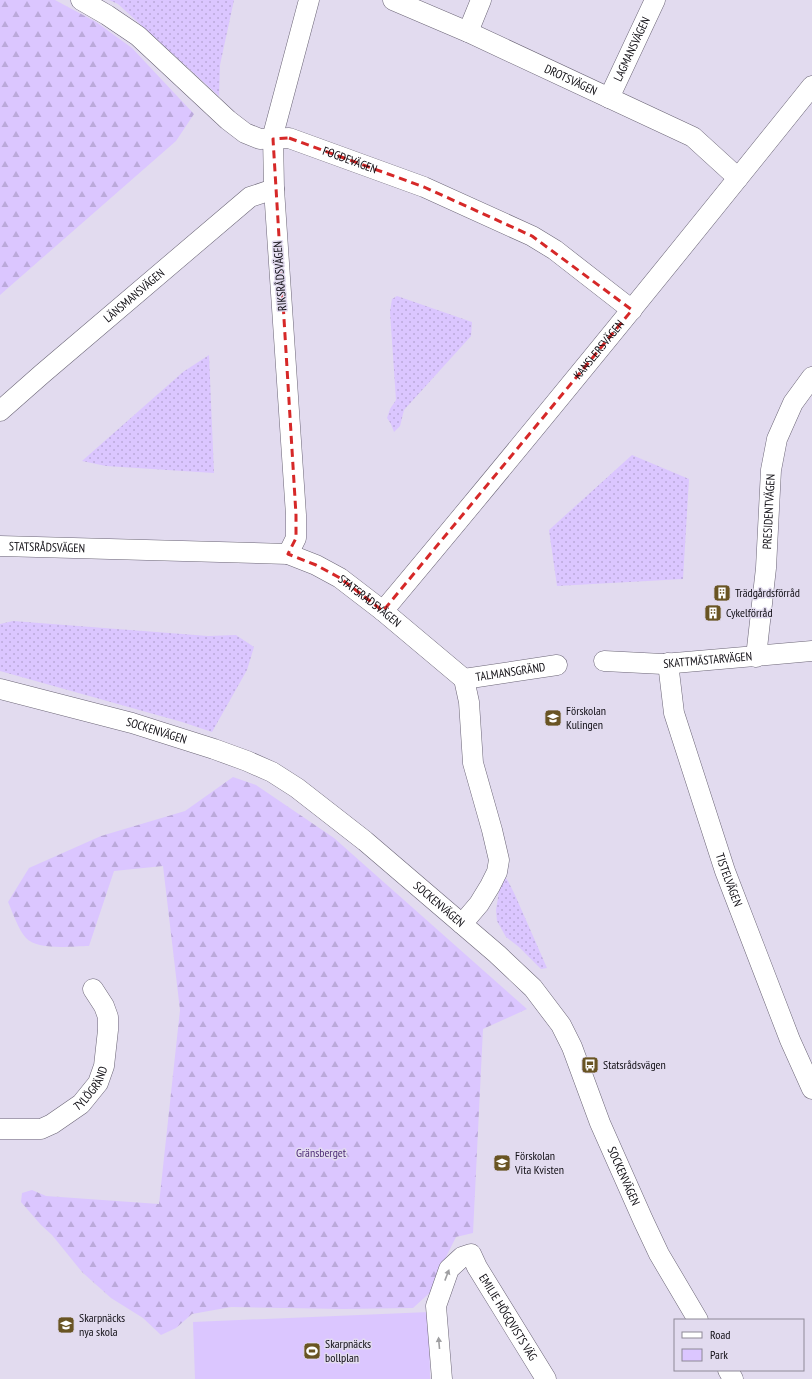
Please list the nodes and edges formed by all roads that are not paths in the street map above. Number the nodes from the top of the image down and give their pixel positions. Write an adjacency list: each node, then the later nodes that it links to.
1 (81, 0): 9 (street, FOGDEVÄGEN)
2 (309, 0): 9 (street, RIKSRÅDSVÄGEN)
3 (393, 0): 6 (street, DROTSVÄGEN)
4 (481, 0): 6 (street)
5 (654, 0): 8 (street, LAGMANSVÄGEN)
6 (468, 32): 8 (street, DROTSVÄGEN)
7 (812, 86): 10 (street, KANSLERSVÄGEN)
8 (609, 98): 10 (street, DROTSVÄGEN)
9 (273, 139): 11 (street, RIKSRÅDSVÄGEN); 12 (street, FOGDEVÄGEN)
10 (738, 178): 12 (street, KANSLERSVÄGEN)
11 (274, 189): 14 (street, LÄNSMANSVÄGEN); 16 (street, RIKSRÅDSVÄGEN)
12 (632, 310): 17 (street, KANSLERSVÄGEN)
13 (812, 377): 19 (street, PRESIDENTVÄGEN)
14 (0, 411)
15 (0, 546): 16 (street, STATSRÅDSVÄGEN)
16 (288, 554): 17 (street, STATSRÅDSVÄGEN)
17 (383, 610): 23 (street, STATSRÅDSVÄGEN)
18 (812, 652): 19 (street, SKATTMÄSTARVÄGEN)
19 (756, 657): 21 (street, SKATTMÄSTARVÄGEN)
20 (604, 661): 21 (street, SKATTMÄSTARVÄGEN)
21 (668, 663): 27 (street, TISTELVÄGEN)
22 (557, 665): 23 (street, TALMANSGRÄND)
23 (464, 679): 25 (street)
24 (0, 689): 25 (street, SOCKENVÄGEN)
25 (462, 924): 29 (street, SOCKENVÄGEN)
26 (93, 989): 28 (street, TYLÖGRÄND)
27 (812, 1089)
28 (0, 1130)
29 (697, 1319)
30 (442, 1379): 31 (street, EMILIE HÖGQVISTS VÄG, one-way to 31)
31 (546, 1379)

